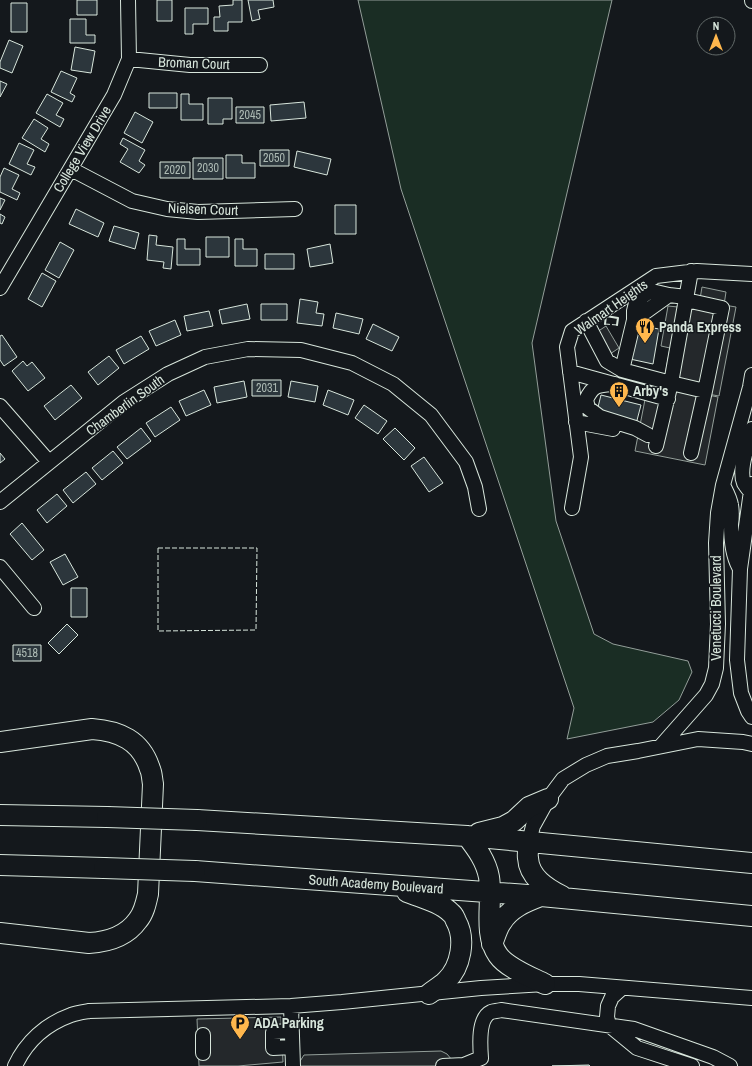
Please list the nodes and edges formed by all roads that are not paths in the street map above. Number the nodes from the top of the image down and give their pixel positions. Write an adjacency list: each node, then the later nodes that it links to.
1 (128, 0): 2 (street, College View Drive)
2 (129, 59): 3 (street, Broman Court); 4 (street, College View Drive)
3 (260, 65)
4 (71, 169): 5 (street, Nielsen Court); 8 (street, College View Drive)
5 (295, 209)
6 (691, 272): 7 (street, Walmart Heights); 9 (street); 10 (street, Walmart Heights)
7 (752, 274)
8 (0, 288)
9 (686, 299): 11 (street); 13 (street); 16 (street)
10 (586, 321): 11 (street); 12 (street, Walmart Heights)
11 (622, 370): 13 (street)
12 (570, 372): 14 (street); 19 (street, Walmart Heights)
13 (671, 383): 16 (street); 17 (street)
14 (615, 384): 17 (street); 21 (street)
15 (751, 387): 24 (street, Venetucci Boulevard)
16 (706, 391): 22 (street)
17 (668, 399): 21 (street)
18 (0, 406): 23 (street)
19 (576, 422): 21 (street); 27 (street, Walmart Heights)
20 (752, 429): 25 (street)
21 (654, 439)
22 (691, 453)
23 (49, 462): 26 (street, Chamberlin South); 28 (street, Chamberlin South)
24 (723, 485): 30 (street); 35 (street, Venetucci Boulevard)
25 (751, 489): 30 (street, Venetucci Boulevard)
26 (0, 502)
27 (572, 508)
28 (479, 509)
29 (0, 567): 31 (street)
30 (740, 569): 32 (street, Venetucci Boulevard)
31 (34, 608)
32 (752, 717)
33 (0, 742): 47 (highway)
34 (752, 744): 35 (street)
35 (661, 746): 36 (street)
36 (548, 799): 38 (highway); 39 (street)
37 (0, 815): 38 (highway, bridge)
38 (467, 836): 39 (highway); 43 (highway)
39 (529, 842): 40 (highway); 45 (highway)
40 (752, 863)
41 (0, 865): 42 (highway, South Academy Boulevard, bridge)
42 (389, 885): 43 (highway, South Academy Boulevard); 51 (highway)
43 (490, 892): 44 (highway, South Academy Boulevard); 48 (highway)
44 (541, 896): 45 (highway, South Academy Boulevard); 48 (highway)
45 (565, 898): 46 (highway, South Academy Boulevard)
46 (752, 916)
47 (0, 933)
48 (492, 944): 49 (highway)
49 (545, 984): 50 (street); 51 (street)
50 (622, 988): 52 (street); 54 (street)
51 (429, 994): 53 (street)
52 (752, 998)
53 (291, 1006): 55 (street); 60 (street)
54 (609, 1025): 59 (street); 63 (street); 64 (street)
55 (291, 1031): 57 (street); 57 (street)
56 (203, 1035): 58 (street)
57 (292, 1047): 61 (street)
58 (203, 1053)
59 (481, 1062): 62 (street)
60 (15, 1066)
61 (293, 1066)
62 (443, 1066)
63 (692, 1066)
64 (729, 1066)

